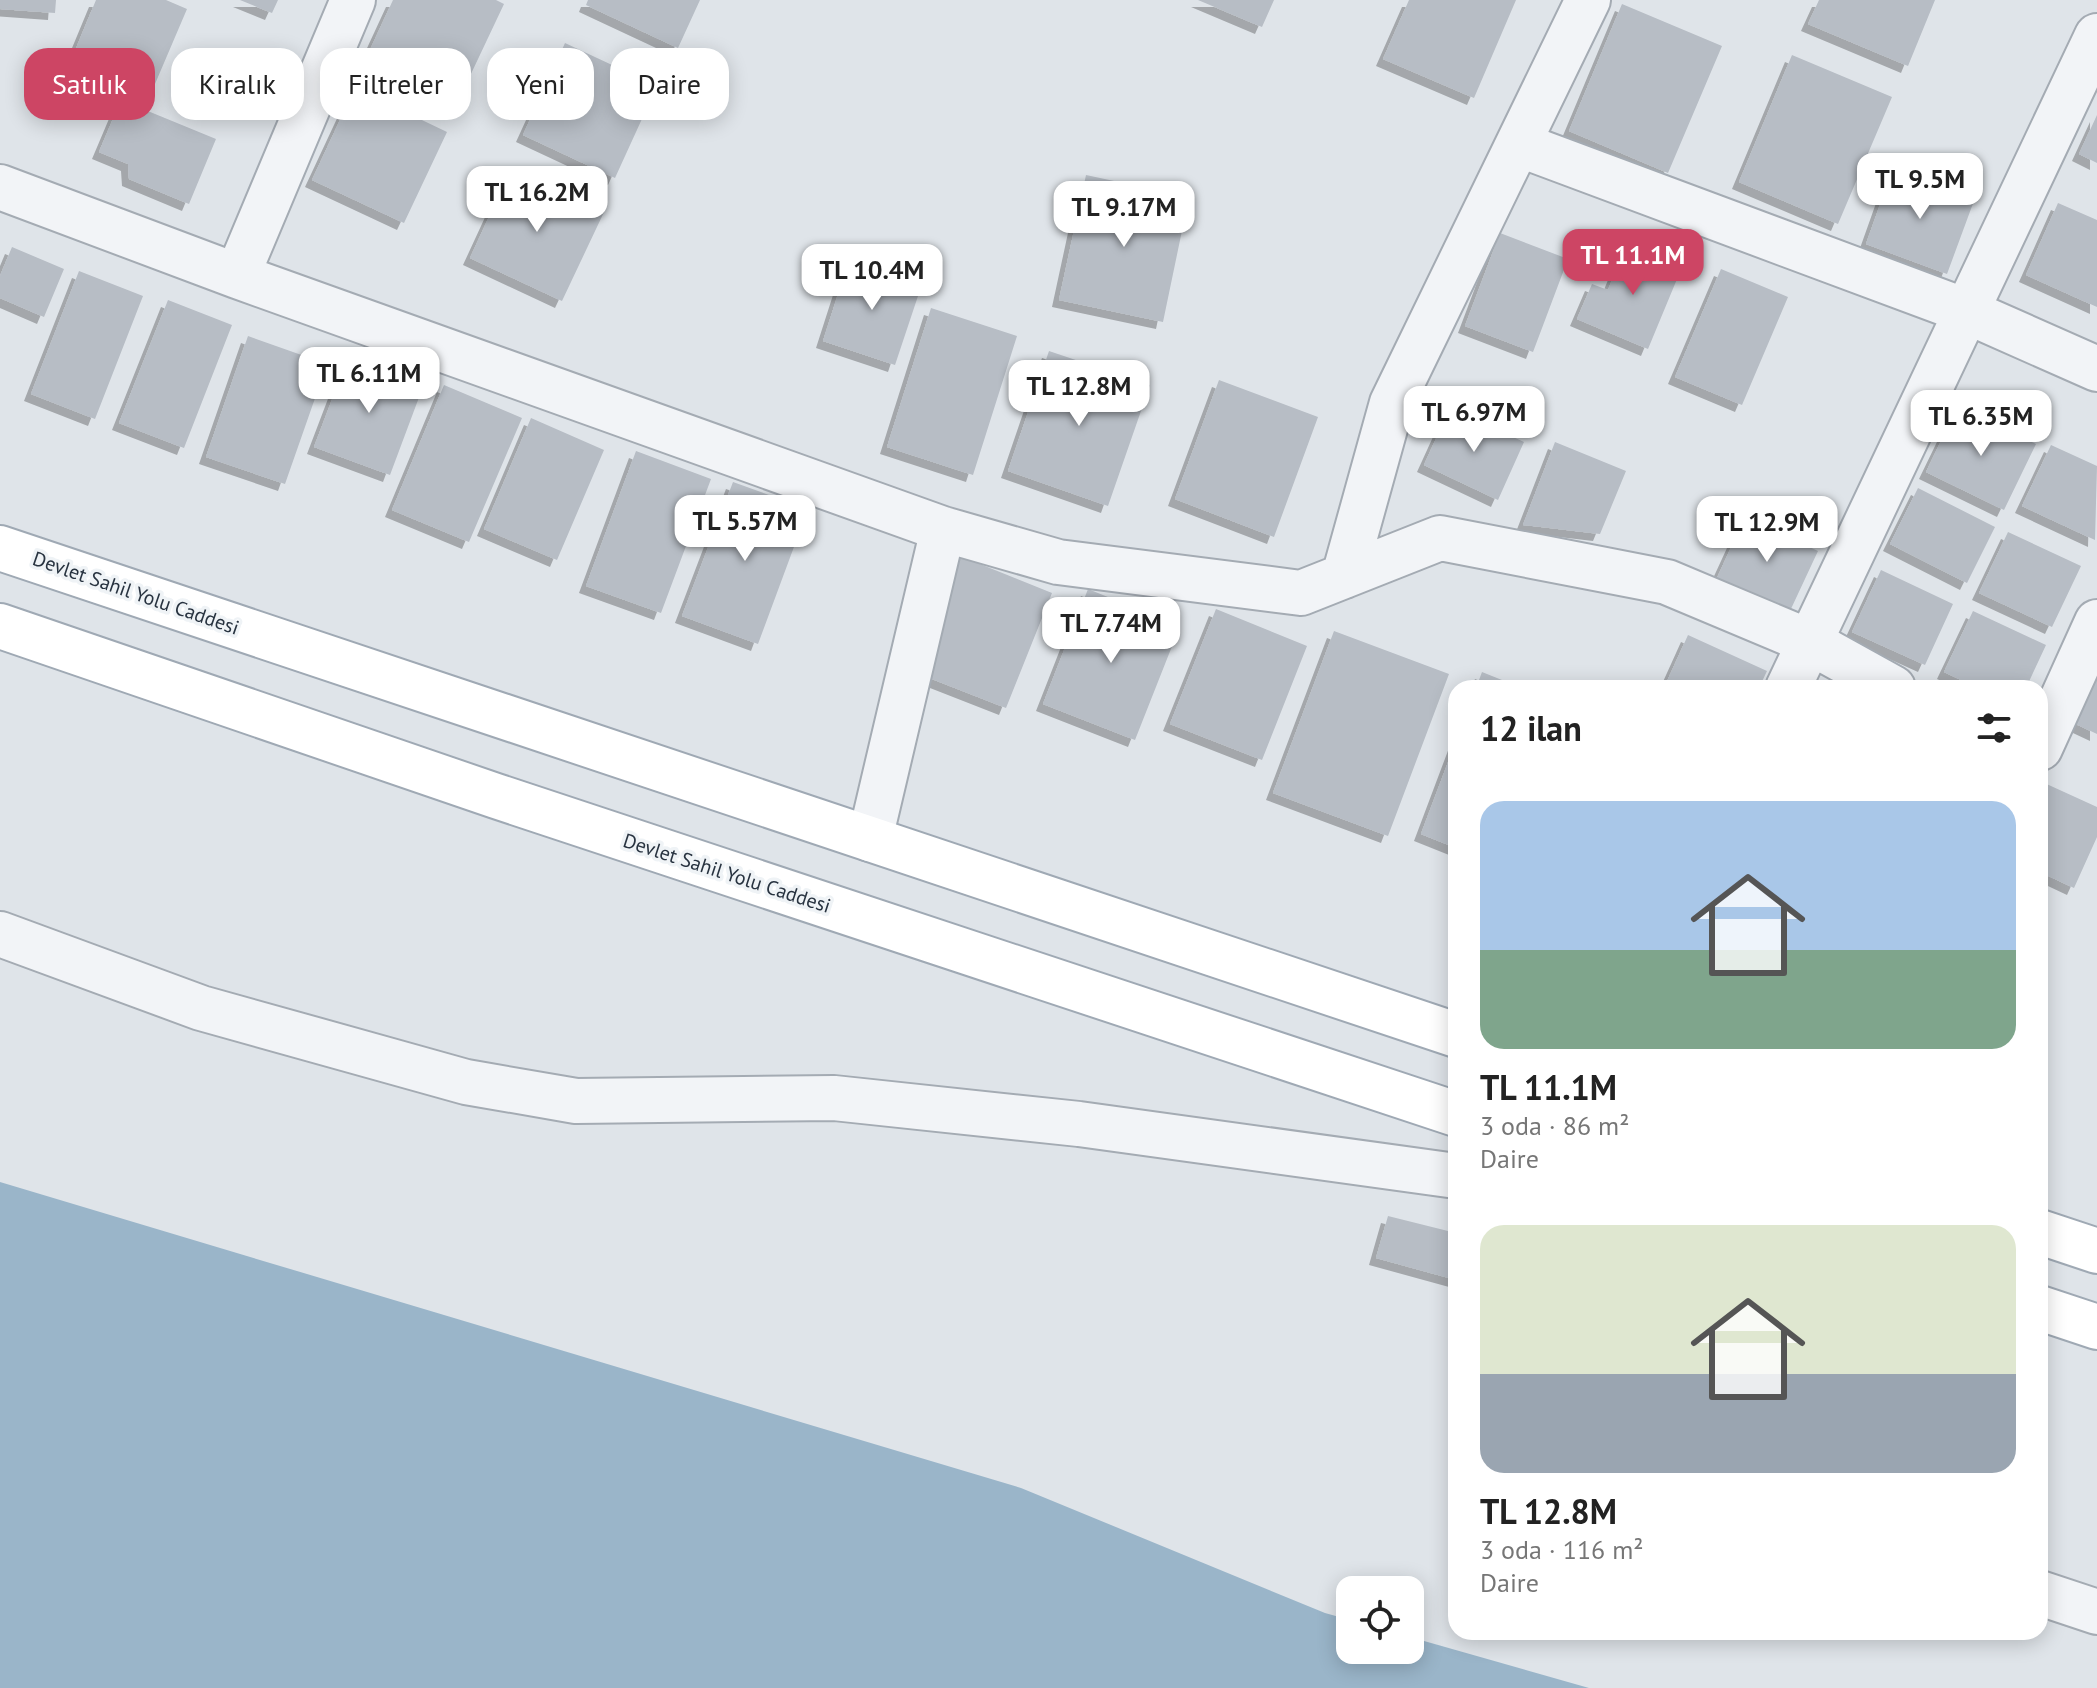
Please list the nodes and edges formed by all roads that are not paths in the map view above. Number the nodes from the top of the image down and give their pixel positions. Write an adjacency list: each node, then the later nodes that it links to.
1 (353, 0): 6 (street)
2 (1588, 0): 4 (street)
3 (2097, 36): 7 (street)
4 (1518, 144): 7 (street); 11 (street)
5 (0, 187): 6 (street)
6 (237, 276): 9 (street)
7 (1966, 311): 8 (street); 14 (street)
8 (2097, 369)
9 (943, 529): 11 (street); 18 (street)
10 (0, 548): 18 (main road, Devlet Sahil Yolu Caddesi)
11 (1344, 576): 14 (street)
12 (2097, 622): 17 (street)
13 (0, 626): 21 (main road, Devlet Sahil Yolu Caddesi)
14 (1810, 642): 15 (street); 16 (street)
15 (1792, 680)
16 (1879, 680)
17 (2048, 730)
18 (870, 839): 20 (main road, Devlet Sahil Yolu Caddesi)
19 (0, 934): 22 (street)
20 (1448, 1032)
21 (1448, 1111)
22 (1448, 1175)
23 (2048, 1235): 24 (main road)
24 (2097, 1251)
25 (2048, 1311): 26 (main road)
26 (2097, 1327)
27 (2048, 1596): 28 (street)
28 (2097, 1612)

